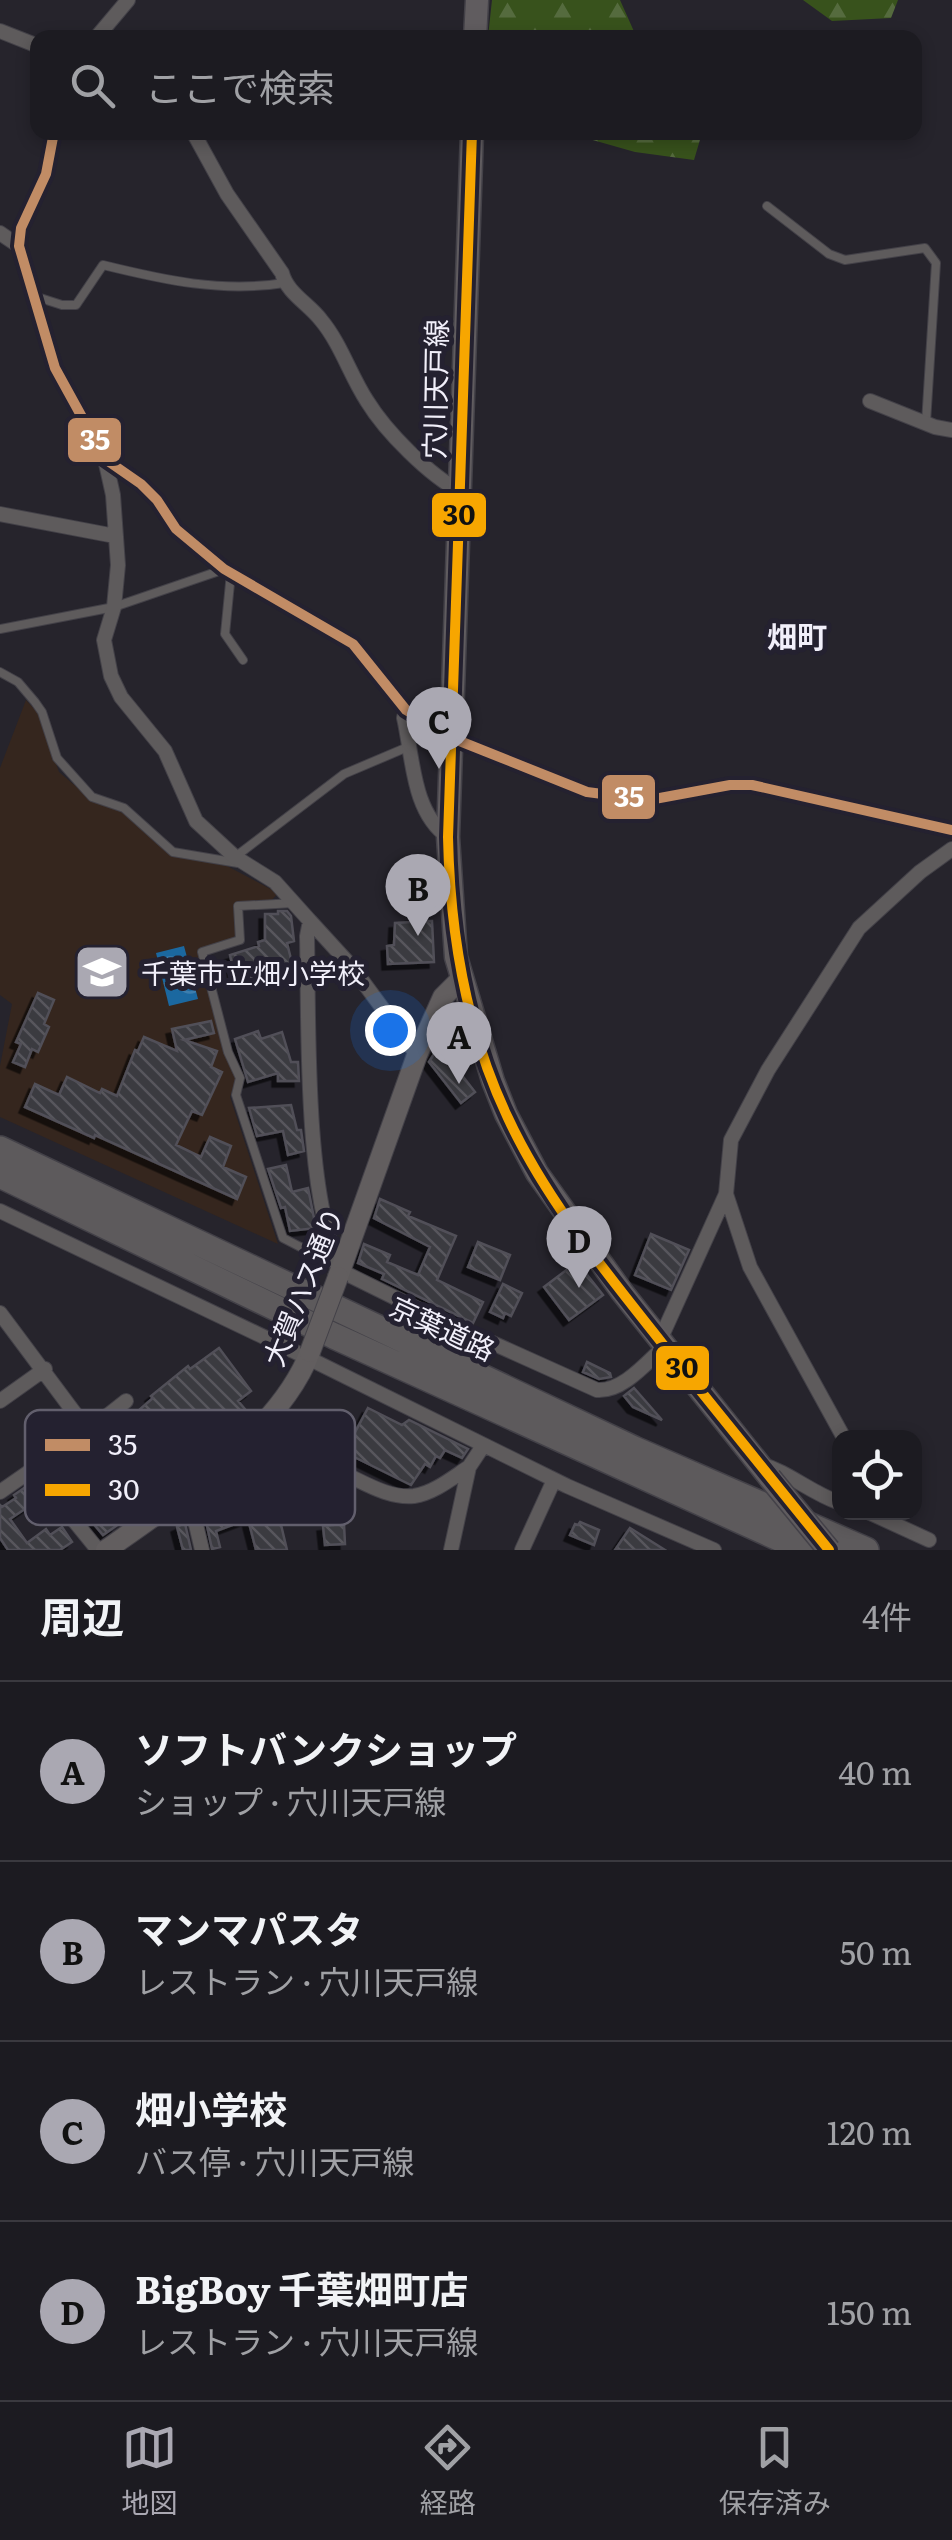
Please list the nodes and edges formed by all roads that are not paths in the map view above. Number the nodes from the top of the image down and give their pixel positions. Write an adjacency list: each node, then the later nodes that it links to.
1 (128, 0): 3 (street)
2 (477, 0): 4 (main road)
3 (103, 30)
4 (475, 30)
5 (0, 31): 6 (street)
6 (30, 43)
7 (52, 140): 12 (street)
8 (197, 140): 13 (street)
9 (472, 140): 19 (main road, 穴川天戸線)
10 (767, 206): 16 (lane)
11 (0, 233): 12 (street)
12 (19, 246): 14 (street)
13 (284, 283): 14 (lane); 19 (street)
14 (34, 296): 18 (street)
15 (870, 400): 16 (street)
16 (926, 423): 17 (street)
17 (952, 430)
18 (105, 459): 21 (street); 22 (street)
19 (462, 492): 28 (main road, 穴川天戸線)
20 (0, 514): 21 (street)
21 (115, 536): 23 (street)
22 (228, 571): 23 (lane); 25 (lane); 27 (street)
23 (114, 607): 24 (lane); 33 (street)
24 (0, 629)
25 (243, 660)
26 (0, 672): 33 (lane)
27 (406, 710): 28 (street); 29 (street)
28 (452, 738): 30 (street); 31 (main road, 穴川天戸線)
29 (410, 746): 31 (street); 33 (lane)
30 (952, 830)
31 (448, 837): 36 (main road, 穴川天戸線)
32 (952, 850): 40 (street)
33 (241, 861): 34 (street)
34 (296, 902): 35 (street); 42 (lane)
35 (310, 920): 37 (street); 42 (street)
36 (461, 980): 37 (street, 大賀ハス通り); 44 (main road, 穴川天戸線)
37 (416, 1055): 42 (street, 大賀ハス通り)
38 (0, 1149): 73 (highway, 京葉道路)
39 (0, 1175): 71 (highway, 京葉道路)
40 (726, 1194): 44 (street); 52 (street)
41 (0, 1211): 45 (street)
42 (340, 1272): 44 (street); 45 (street, 大賀ハス通り, bridge)
43 (0, 1314): 46 (street)
44 (663, 1343): 55 (main road, 穴川天戸線)
45 (309, 1354): 51 (street, 大賀ハス通り); 53 (street)
46 (44, 1369): 47 (street); 49 (street)
47 (0, 1401)
48 (126, 1401): 50 (street)
49 (73, 1410)
50 (115, 1410)
51 (273, 1410)
52 (840, 1430)
53 (483, 1446): 54 (street); 58 (street)
54 (468, 1467): 57 (street); 68 (street)
55 (765, 1471): 60 (street); 72 (main road, 穴川天戸線, bridge)
56 (25, 1474): 59 (street)
57 (355, 1479)
58 (554, 1480): 69 (street); 70 (street)
59 (0, 1492)
60 (832, 1500)
61 (894, 1520): 65 (street)
62 (80, 1525): 66 (street)
63 (138, 1525): 66 (street, 大賀ハス通り)
64 (196, 1525): 67 (street)
65 (929, 1540)
66 (102, 1550)
67 (202, 1550)
68 (451, 1550)
69 (522, 1550)
70 (714, 1550)
71 (805, 1550)
72 (830, 1550)
73 (866, 1550)

